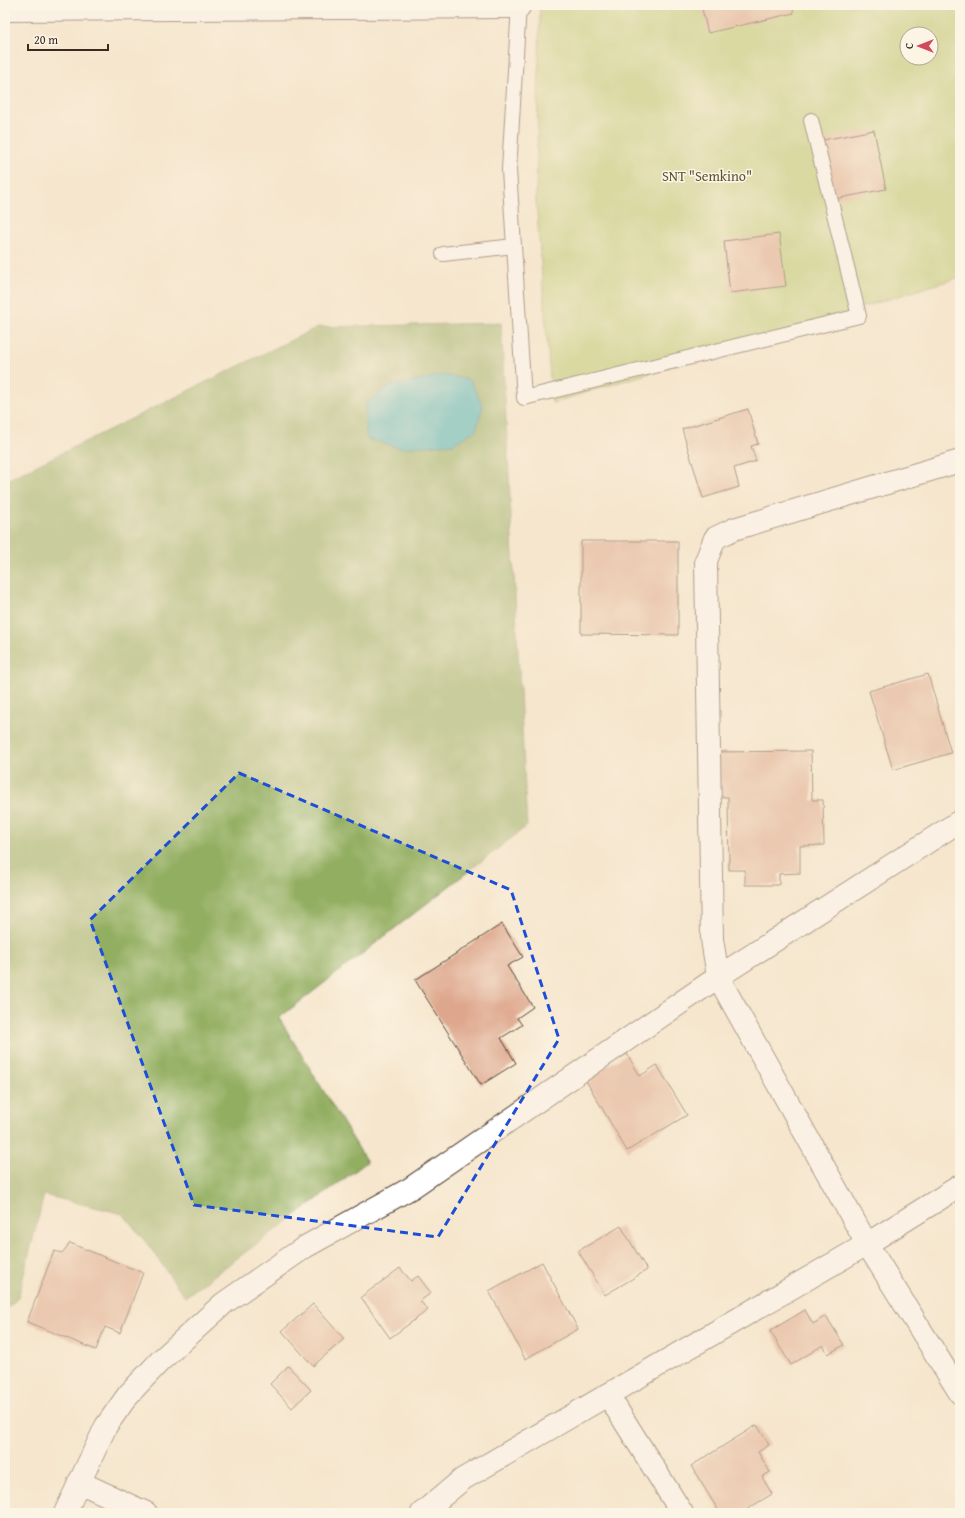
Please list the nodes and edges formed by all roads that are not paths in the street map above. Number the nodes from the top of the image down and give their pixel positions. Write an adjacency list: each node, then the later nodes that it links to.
1 (519, 6): 2 (street); 4 (lane)
2 (5, 10)
3 (811, 120): 4 (lane)
4 (514, 246): 5 (lane)
5 (443, 254)
6 (960, 461): 8 (street)
7 (960, 821): 8 (street)
8 (718, 977): 10 (street); 13 (street)
9 (960, 1186): 10 (street)
10 (867, 1244): 11 (street); 12 (street)
11 (960, 1393)
12 (608, 1395): 16 (street); 17 (street)
13 (79, 1482): 14 (street); 15 (street)
14 (65, 1513)
15 (146, 1513)
16 (422, 1513)
17 (682, 1513)

